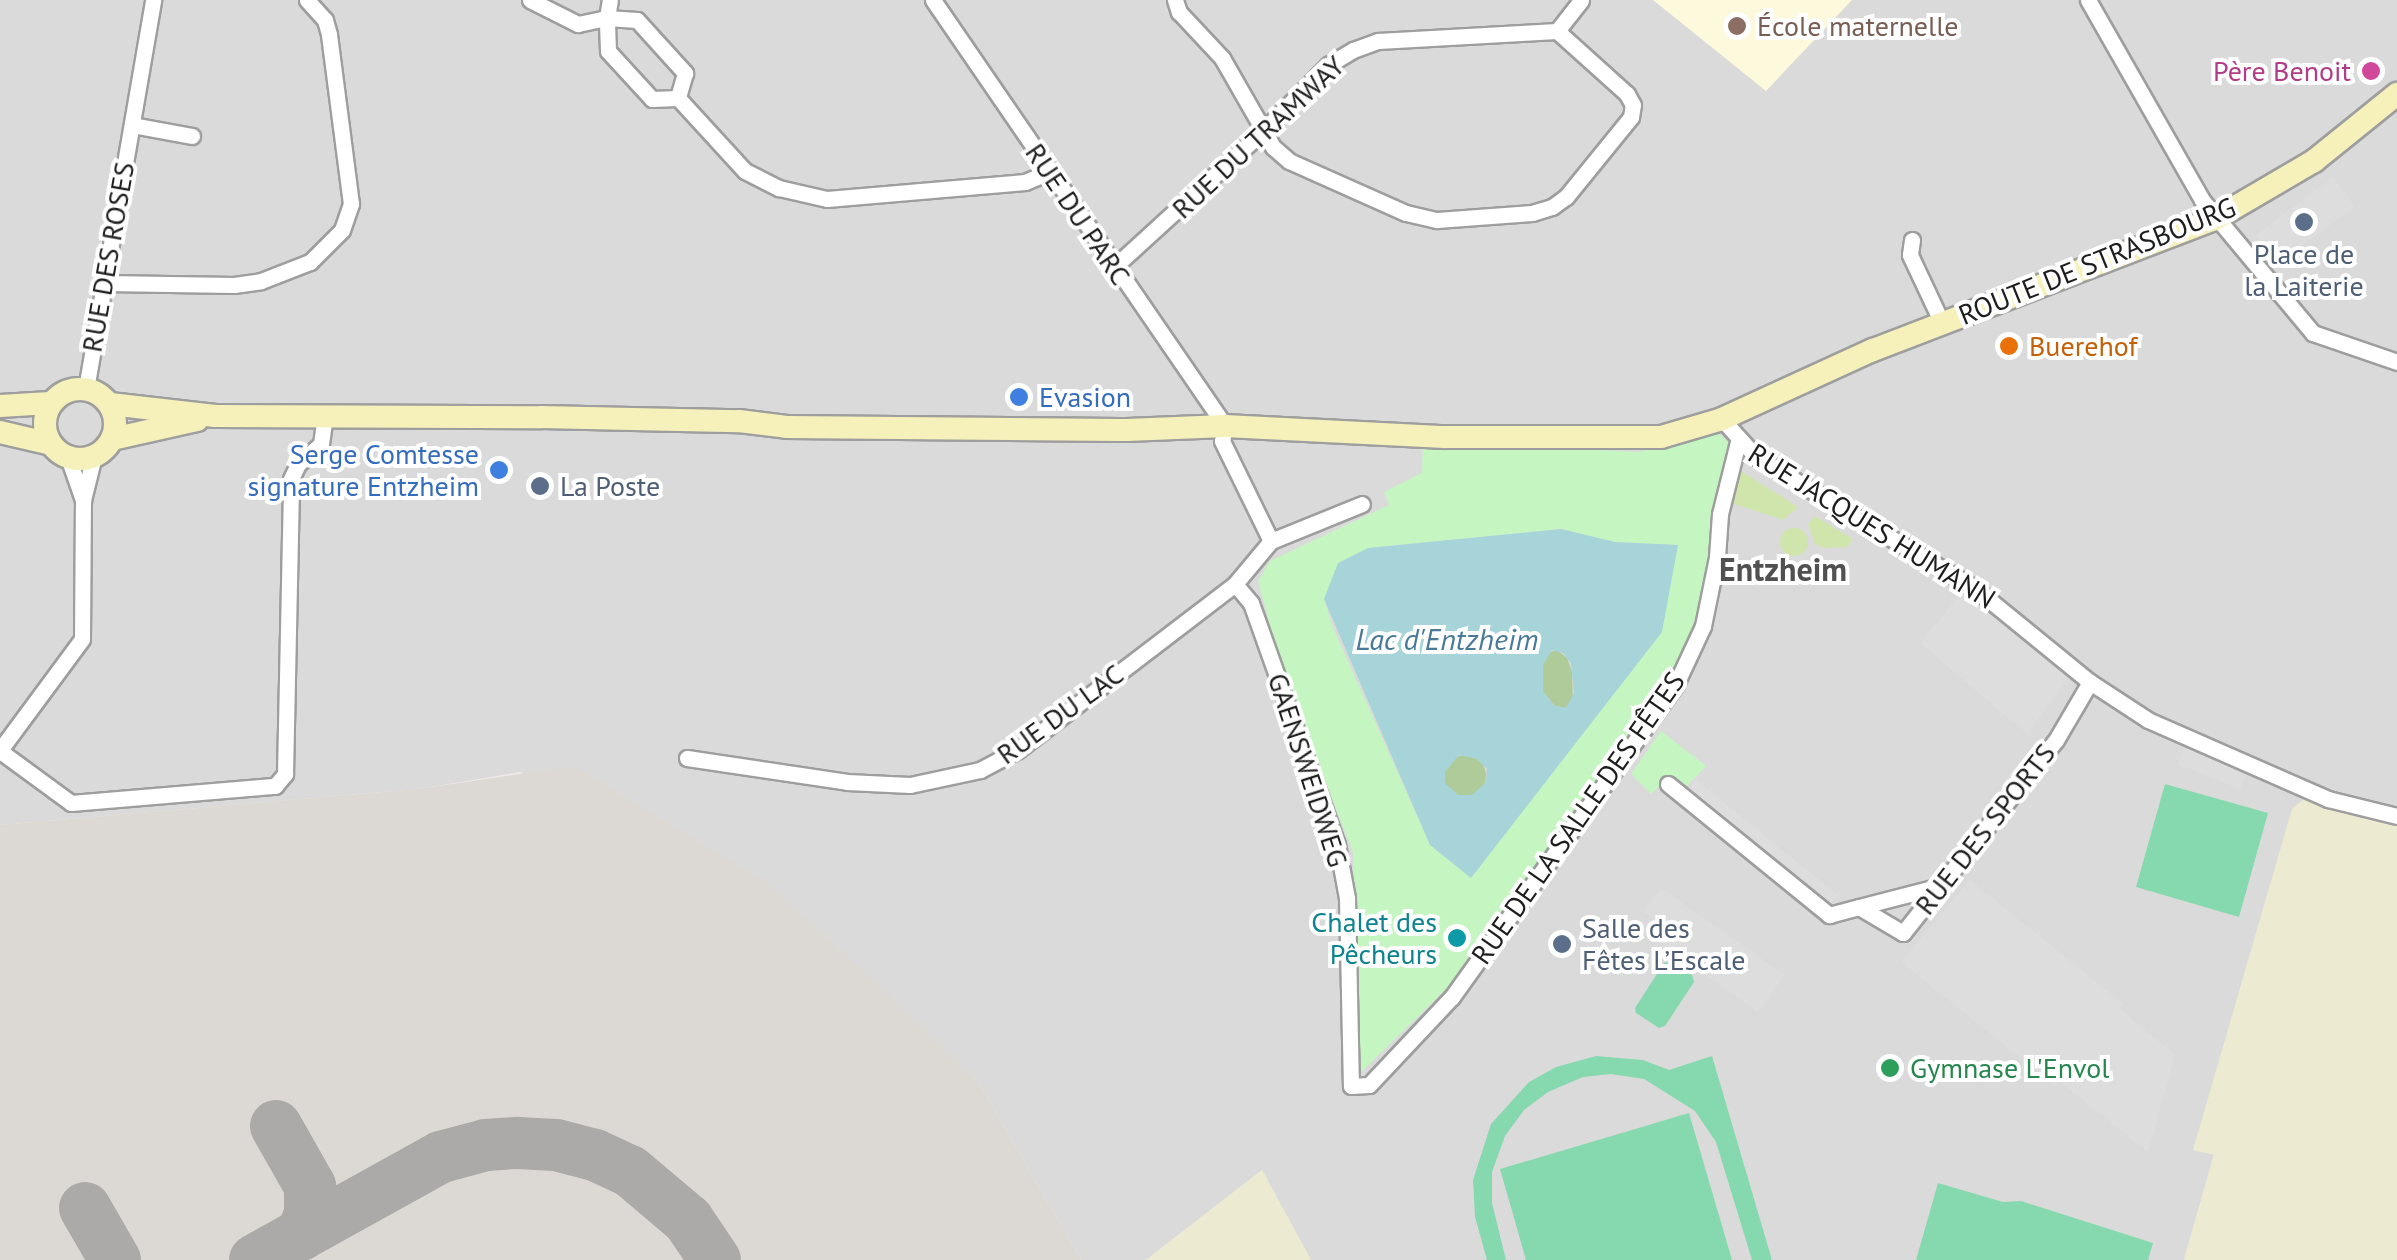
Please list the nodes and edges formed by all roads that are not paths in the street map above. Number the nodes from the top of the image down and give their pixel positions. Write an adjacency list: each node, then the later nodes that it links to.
1 (154, 0): 13 (street, RUE DES ROSES)
2 (307, 0): 20 (street)
3 (530, 0): 9 (street)
4 (610, 0): 9 (street)
5 (933, 0): 16 (street, RUE DU PARC)
6 (1175, 0): 14 (street)
7 (1581, 0): 10 (street)
8 (2088, 0): 17 (street)
9 (606, 18): 12 (street); 12 (street)
10 (1556, 31): 14 (street, RUE DU TRAMWAY); 14 (street)
11 (2397, 94): 17 (main road, ROUTE DE STRASBOURG)
12 (678, 98): 16 (street)
13 (132, 125): 15 (street, RUE DES ROSES); 20 (street, RUE DES ROSES)
14 (1263, 131): 19 (street, RUE DU TRAMWAY)
15 (192, 136)
16 (1048, 172): 19 (street, RUE DU PARC)
17 (2216, 219): 21 (main road, ROUTE DE STRASBOURG); 22 (street)
18 (1912, 240): 21 (street, ROUTE DE STRASBOURG)
19 (1114, 267): 30 (street, RUE DU PARC)
20 (104, 283): 23 (street, RUE DES ROSES)
21 (1942, 323): 29 (main road, ROUTE DE STRASBOURG)
22 (2397, 362)
23 (86, 389): 24 (main road); 25 (main road)
24 (50, 403): 26 (main road); 34 (main road)
25 (110, 404): 27 (main road); 32 (main road)
26 (0, 406)
27 (214, 416): 28 (main road, ROUTE DE STRASBOURG); 32 (main road)
28 (325, 416): 30 (main road, ROUTE DE STRASBOURG); 41 (street)
29 (1722, 420): 30 (main road, ROUTE DE STRASBOURG); 33 (street, RUE JACQUES HUMANN)
30 (1225, 426): 38 (street)
31 (0, 432): 34 (main road)
32 (112, 438): 35 (main road)
33 (1738, 442): 40 (street, RUE JACQUES HUMANN); 47 (street, RUE DE LA SALLE DES FÊTES)
34 (59, 451): 35 (main road); 36 (street)
35 (94, 456): 36 (street)
36 (83, 500): 41 (street)
37 (1362, 504): 38 (street, RUE DU LAC)
38 (1271, 540): 39 (street, RUE DU LAC)
39 (1235, 584): 42 (street, RUE DU LAC); 47 (street, GAENSWEIDWEG)
40 (2090, 682): 44 (street, RUE JACQUES HUMANN); 45 (street, RUE DES SPORTS)
41 (0, 751)
42 (686, 758)
43 (1668, 784): 46 (street, RUE DES SPORTS)
44 (2397, 816)
45 (1940, 886): 46 (street); 46 (street, RUE DES SPORTS)
46 (1859, 907)
47 (1351, 1086)

